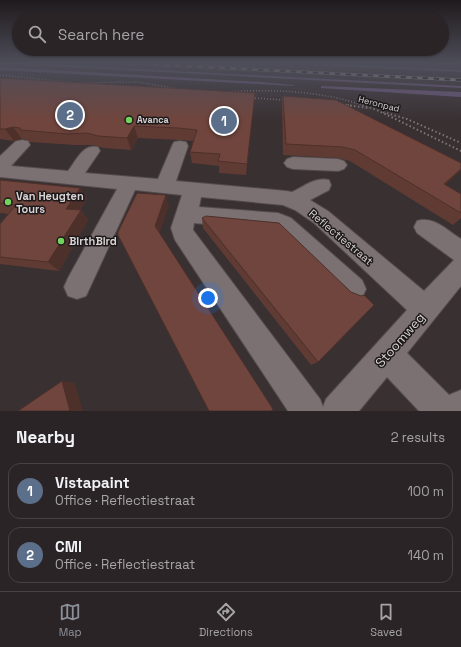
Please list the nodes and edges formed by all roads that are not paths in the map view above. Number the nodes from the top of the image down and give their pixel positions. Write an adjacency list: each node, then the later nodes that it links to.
1 (22, 145): 6 (street)
2 (180, 146): 11 (street)
3 (92, 151): 8 (street)
4 (293, 163): 5 (street)
5 (338, 165)
6 (0, 166)
7 (0, 172): 8 (street, Reflectiestraat)
8 (72, 178): 9 (street, Reflectiestraat)
9 (129, 183): 11 (street, Reflectiestraat); 18 (street)
10 (322, 184): 13 (street)
11 (164, 187): 12 (street, Reflectiestraat)
12 (194, 189): 13 (street, Reflectiestraat); 14 (street)
13 (294, 201): 20 (street, Reflectiestraat)
14 (186, 214): 19 (street); 23 (street)
15 (425, 227): 16 (street)
16 (461, 252)
17 (461, 268): 20 (street, Stoomweg)
18 (77, 287)
19 (353, 289)
20 (426, 310): 21 (street, Stoomweg)
21 (387, 354): 24 (street, Stoomweg); 25 (street)
22 (461, 406): 26 (street)
23 (308, 411)
24 (338, 411)
25 (441, 411)
26 (458, 411)

